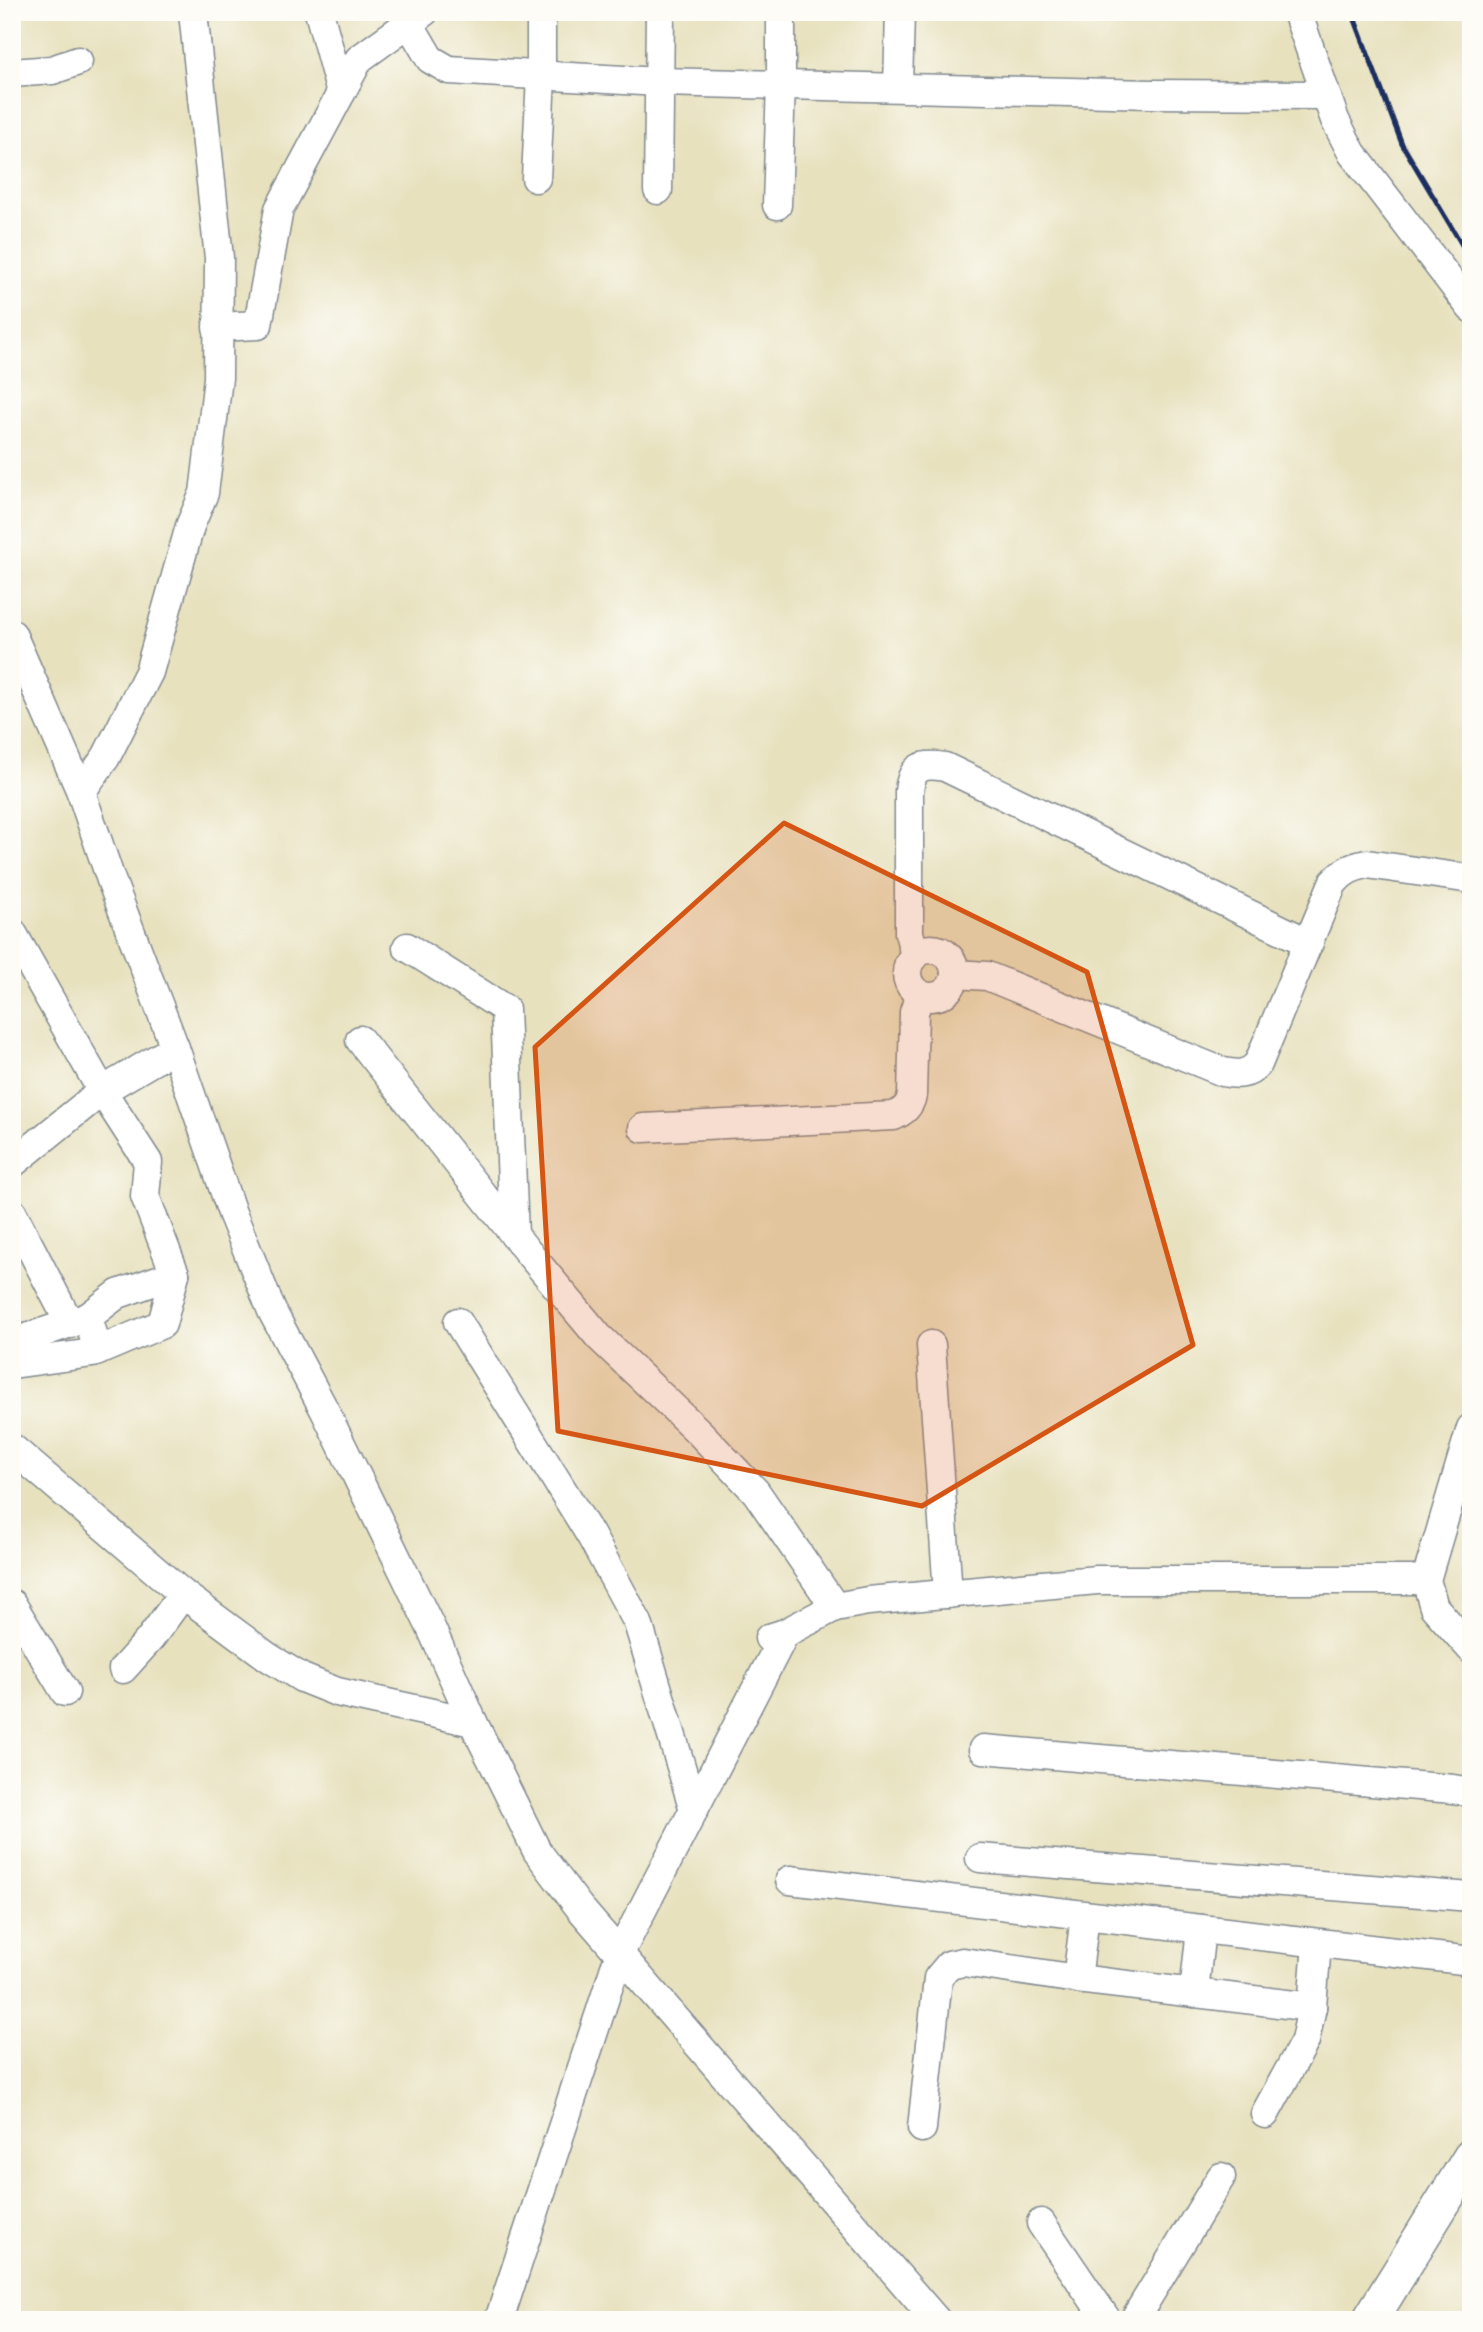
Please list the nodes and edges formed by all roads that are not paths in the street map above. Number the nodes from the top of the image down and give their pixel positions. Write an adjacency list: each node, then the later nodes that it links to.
1 (193, 12): 21 (street)
2 (318, 12): 15 (street)
3 (541, 12): 11 (street)
4 (660, 12): 12 (street)
5 (781, 12): 13 (street)
6 (900, 12): 14 (street)
7 (1297, 12): 16 (street)
8 (417, 18): 11 (street); 15 (street)
9 (78, 61): 10 (street)
10 (12, 73)
11 (541, 76): 12 (street); 17 (street)
12 (659, 82): 13 (street); 18 (street)
13 (781, 83): 14 (street); 19 (street)
14 (898, 87): 16 (street)
15 (341, 93): 21 (street)
16 (1325, 95): 20 (street)
17 (536, 178)
18 (658, 190)
19 (777, 205)
20 (1471, 308)
21 (217, 327): 23 (street)
22 (12, 634): 23 (street)
23 (81, 792): 32 (street)
24 (1471, 879): 26 (street)
25 (12, 932): 33 (street)
26 (1309, 943): 28 (street); 29 (street)
27 (407, 947): 37 (street)
28 (915, 955): 29 (street); 30 (street)
29 (955, 974): 30 (street)
30 (920, 995): 34 (street)
31 (360, 1040): 37 (street)
32 (175, 1048): 33 (street); 54 (street)
33 (102, 1091): 35 (street); 38 (street)
34 (643, 1128)
35 (12, 1164)
36 (12, 1212): 39 (street)
37 (514, 1235): 50 (street)
38 (175, 1274): 39 (street); 42 (street)
39 (79, 1320): 42 (street); 43 (street)
40 (458, 1322): 57 (street)
41 (931, 1345): 48 (street)
42 (98, 1351): 43 (street)
43 (14, 1354)
44 (1471, 1428): 46 (street)
45 (12, 1448): 47 (street)
46 (1426, 1580): 48 (street); 51 (street)
47 (183, 1594): 52 (street); 54 (street)
48 (948, 1594): 50 (street)
49 (12, 1604): 53 (street)
50 (835, 1607): 57 (street)
51 (1471, 1649)
52 (123, 1669)
53 (65, 1692)
54 (473, 1722): 64 (street)
55 (983, 1749): 56 (street)
56 (1471, 1792)
57 (694, 1810): 64 (street)
58 (980, 1858): 60 (street)
59 (790, 1880): 61 (street)
60 (1471, 1897)
61 (1085, 1916): 62 (street); 66 (street)
62 (1201, 1929): 63 (street); 67 (street)
63 (1317, 1944): 65 (street); 68 (street)
64 (619, 1955): 75 (street); 76 (street)
65 (1471, 1961)
66 (1077, 1979): 67 (street); 70 (street)
67 (1194, 1993): 68 (street)
68 (1312, 2007): 69 (street)
69 (1265, 2115)
70 (922, 2128)
71 (1471, 2157): 73 (main road)
72 (1221, 2178): 78 (street)
73 (1460, 2195): 79 (main road)
74 (1041, 2223): 77 (street)
75 (499, 2320)
76 (936, 2320)
77 (1107, 2320)
78 (1134, 2320)
79 (1370, 2320)

